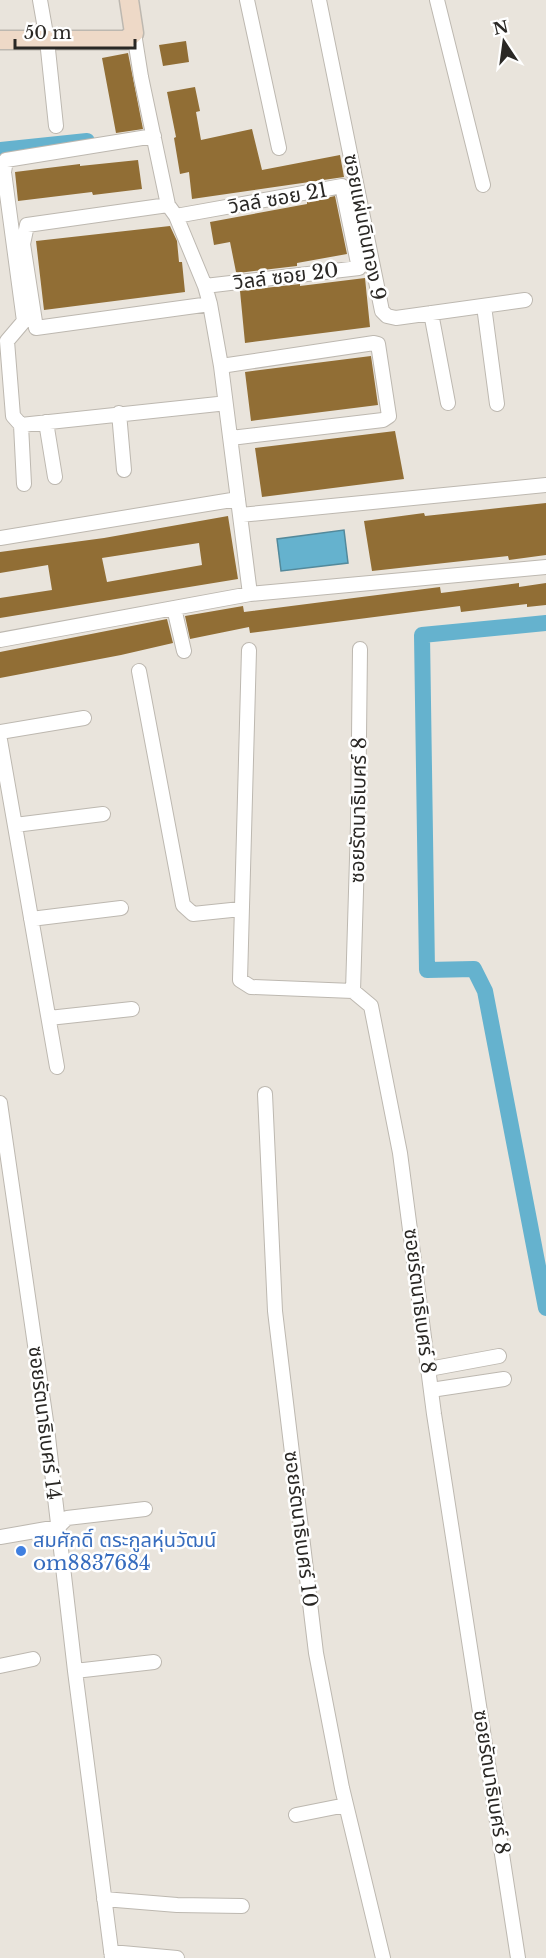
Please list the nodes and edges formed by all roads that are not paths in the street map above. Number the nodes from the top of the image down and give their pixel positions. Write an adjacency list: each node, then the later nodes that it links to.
1 (40, 0): 8 (street)
2 (129, 0): 6 (street)
3 (247, 0): 11 (street)
4 (319, 0): 20 (street, ซอยแผ่นดินทอง 9)
5 (436, 0): 13 (street)
6 (134, 33): 8 (street); 10 (street)
7 (0, 40): 8 (street)
8 (47, 40): 9 (street)
9 (57, 126)
10 (154, 136): 12 (street); 14 (street)
11 (279, 148)
12 (3, 163): 27 (street)
13 (483, 185)
14 (172, 211): 15 (street, วิลล์ ซอย 21); 16 (street); 18 (street)
15 (350, 225): 16 (street, วิลล์ ซอย 20)
16 (205, 286): 18 (street)
17 (525, 300): 19 (street, ซอยแผ่นดินทอง 9)
18 (210, 304): 21 (street)
19 (484, 306): 20 (street, ซอยแผ่นดินทอง 9); 24 (street)
20 (431, 313): 23 (street)
21 (221, 366): 28 (street); 28 (street)
22 (218, 404): 25 (street)
23 (448, 404)
24 (497, 404)
25 (119, 413): 26 (street); 29 (street)
26 (46, 422): 27 (street); 30 (street)
27 (21, 425): 31 (street)
28 (231, 438): 33 (street)
29 (124, 470)
30 (55, 477)
31 (24, 484)
32 (546, 485): 34 (street)
33 (238, 499): 34 (street); 35 (street)
34 (240, 515): 37 (street)
35 (0, 538)
36 (546, 567): 37 (street)
37 (250, 594): 38 (street)
38 (174, 608): 39 (street); 42 (street)
39 (0, 640)
40 (360, 649): 52 (street, ซอยรัตนาธิเบศร์ 8)
41 (249, 650): 50 (street)
42 (184, 651)
43 (139, 671): 50 (street)
44 (84, 718): 45 (street)
45 (0, 732)
46 (0, 740): 48 (street)
47 (103, 814): 48 (street)
48 (15, 825): 51 (street)
49 (122, 908): 51 (street)
50 (241, 909): 52 (street)
51 (31, 919): 54 (street)
52 (353, 991): 59 (street, ซอยรัตนาธิเบศร์ 8)
53 (132, 1009): 54 (street)
54 (49, 1018): 55 (street)
55 (57, 1067)
56 (266, 1094): 69 (street, ซอยรัตนาธิเบศร์ 10)
57 (0, 1103): 63 (street, ซอยรัตนาธิเบศร์ 14)
58 (499, 1356): 59 (street)
59 (429, 1369): 61 (street, ซอยรัตนาธิเบศร์ 8)
60 (504, 1379): 61 (street)
61 (431, 1390): 76 (street, ซอยรัตนาธิเบศร์ 8)
62 (145, 1509): 63 (street)
63 (58, 1527): 64 (street); 68 (street, ซอยรัตนาธิเบศร์ 14)
64 (0, 1537)
65 (33, 1659): 67 (street)
66 (154, 1662): 68 (street)
67 (0, 1666)
68 (75, 1671): 71 (street, ซอยรัตนาธิเบศร์ 14)
69 (346, 1805): 70 (street); 75 (street, ซอยรัตนาธิเบศร์ 10)
70 (296, 1815)
71 (104, 1899): 72 (street); 73 (street, ซอยรัตนาธิเบศร์ 14)
72 (242, 1906)
73 (112, 1955): 74 (street)
74 (177, 1958)
75 (383, 1958)
76 (518, 1958)

